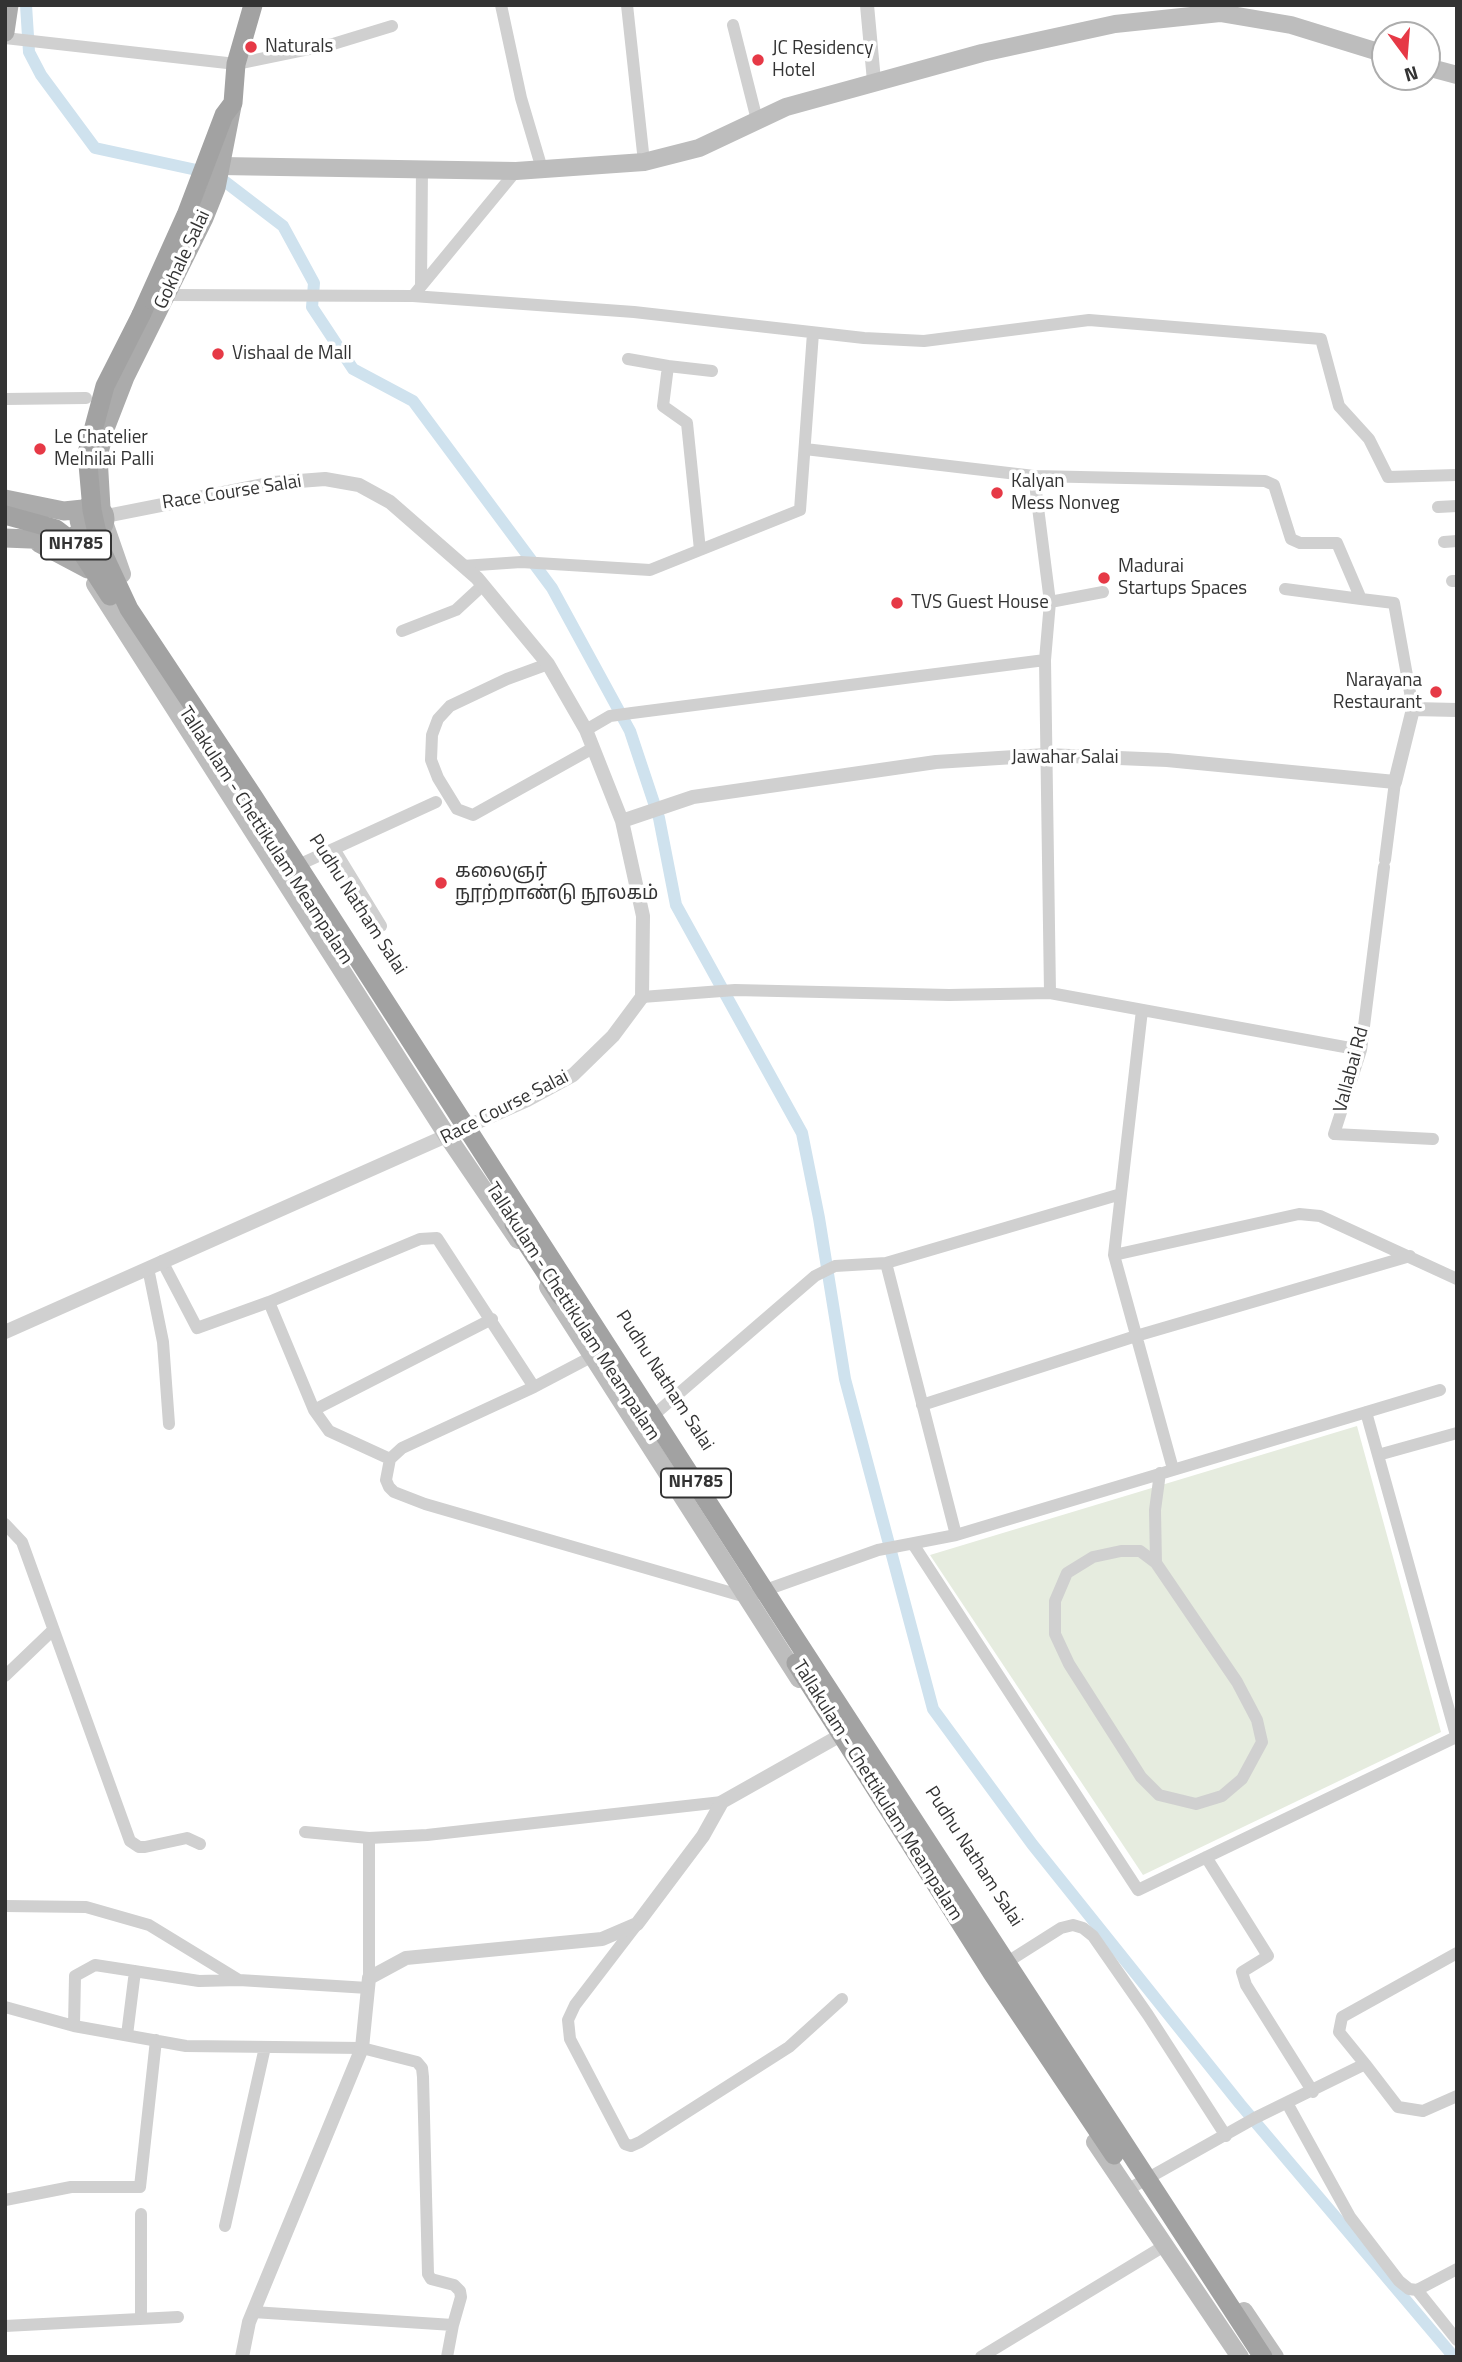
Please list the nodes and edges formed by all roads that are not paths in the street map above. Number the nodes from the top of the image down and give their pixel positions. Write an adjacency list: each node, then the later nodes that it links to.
1 (9, 5): 8 (main road)
2 (253, 5): 10 (highway, Gokhale Salai)
3 (501, 5): 16 (street)
4 (627, 5): 14 (street)
5 (867, 5): 11 (street)
6 (733, 25): 13 (street)
7 (392, 26): 10 (street)
8 (10, 36): 10 (street)
9 (1371, 50): 11 (main road)
10 (236, 64): 12 (highway, Gokhale Salai)
11 (874, 81): 13 (main road)
12 (233, 103): 18 (main road, Gokhale Salai); 18 (highway, NH785)
13 (757, 120): 14 (main road)
14 (645, 162): 16 (main road)
15 (422, 168): 17 (main road); 18 (main road); 19 (street)
16 (542, 169): 17 (main road)
17 (516, 171): 19 (street)
18 (212, 174): 20 (main road, Gokhale Salai); 145 (highway, Tallakulam - Chettikulam Meampalam / NH785, bridge)
19 (417, 291): 20 (street); 21 (street)
20 (167, 295): 34 (main road, Gokhale Salai)
21 (813, 333): 27 (street); 28 (street)
22 (628, 359): 23 (street)
23 (668, 366): 24 (street); 37 (street)
24 (712, 371)
25 (86, 398): 26 (street)
26 (5, 399)
27 (805, 449): 29 (street); 37 (street)
28 (1457, 475)
29 (1034, 476): 43 (street); 44 (street)
30 (5, 499): 34 (main road)
31 (1457, 506): 32 (street)
32 (1438, 507)
33 (5, 514): 144 (highway, Tallakulam - Chettikulam Meampalam / NH785, bridge)
34 (94, 520): 36 (main road, Race Course Salai); 38 (street, Race Course Salai); 39 (main road); 57 (main road, Pudhu Natham Salai)
35 (5, 538): 36 (main road, Race Course Salai)
36 (33, 541): 39 (main road)
37 (700, 550): 38 (street)
38 (463, 566): 40 (street, Race Course Salai)
39 (88, 569): 64 (main road)
40 (483, 585): 45 (street); 47 (street, Race Course Salai)
41 (1285, 589): 43 (street)
42 (1102, 592): 44 (street)
43 (1361, 599): 48 (street)
44 (1050, 602): 46 (street)
45 (402, 631)
46 (1045, 660): 50 (street); 52 (street)
47 (548, 664): 50 (street, Race Course Salai); 51 (street)
48 (1413, 709): 49 (street); 53 (street)
49 (1457, 710)
50 (586, 730): 51 (street, Race Course Salai)
51 (593, 748): 55 (street, Race Course Salai)
52 (1046, 755): 53 (street, Jawahar Salai); 55 (street, Jawahar Salai); 59 (street)
53 (1395, 782): 62 (street, Vallabai Rd)
54 (436, 802): 56 (street)
55 (622, 821): 60 (street, Race Course Salai)
56 (334, 849): 57 (street); 58 (street)
57 (305, 862): 63 (main road, Pudhu Natham Salai)
58 (381, 926)
59 (1051, 993): 60 (street); 61 (street)
60 (642, 997): 63 (street, Race Course Salai)
61 (1142, 1010): 62 (street); 66 (street)
62 (1361, 1050): 65 (street, Vallabai Rd)
63 (473, 1126): 64 (street, Race Course Salai); 82 (main road, Pudhu Natham Salai)
64 (448, 1137): 69 (street, Race Course Salai); 77 (main road)
65 (1433, 1139)
66 (1121, 1194): 67 (street); 70 (street)
67 (1114, 1255): 68 (street); 76 (street)
68 (1410, 1256): 72 (street); 76 (street)
69 (162, 1261): 71 (street, Race Course Salai); 73 (street)
70 (886, 1263): 80 (street); 82 (street)
71 (148, 1268): 75 (street, Race Course Salai); 84 (street)
72 (1457, 1279)
73 (269, 1302): 74 (street); 81 (street)
74 (492, 1320): 78 (street); 81 (street)
75 (5, 1332)
76 (1136, 1336): 80 (street); 89 (street)
77 (593, 1356): 78 (street); 85 (main road)
78 (534, 1387): 88 (street)
79 (1440, 1390): 83 (street)
80 (922, 1405): 91 (street)
81 (314, 1410): 88 (street)
82 (660, 1412): 85 (street); 94 (main road, Pudhu Natham Salai)
83 (1366, 1412): 87 (street); 89 (street)
84 (169, 1424)
85 (639, 1426): 95 (main road)
86 (1457, 1433): 87 (street)
87 (1378, 1455): 99 (street)
88 (390, 1459): 95 (street)
89 (1167, 1471): 91 (street); 93 (street)
90 (5, 1524): 96 (street)
91 (956, 1535): 92 (street)
92 (913, 1544): 94 (street); 105 (street)
93 (1156, 1563): 93 (street)
94 (773, 1588): 95 (street); 98 (main road, Pudhu Natham Salai)
95 (746, 1597): 100 (main road)
96 (53, 1630): 97 (street); 104 (street)
97 (5, 1676)
98 (862, 1724): 100 (street); 109 (main road, Pudhu Natham Salai)
99 (1456, 1738): 105 (street)
100 (835, 1739): 101 (street); 111 (main road)
101 (722, 1802): 103 (street); 107 (street)
102 (305, 1832): 103 (street)
103 (369, 1838): 113 (street)
104 (200, 1844)
105 (1206, 1857): 122 (street)
106 (5, 1906): 112 (street)
107 (637, 1924): 113 (street); 114 (street)
108 (1457, 1953): 121 (street)
109 (1013, 1958): 111 (street); 125 (street); 126 (main road, Pudhu Natham Salai)
110 (135, 1971): 112 (street); 116 (street); 117 (street)
111 (986, 1976): 127 (main road)
112 (239, 1980): 113 (street)
113 (369, 1983): 120 (street)
114 (842, 1999)
115 (5, 2007): 116 (street)
116 (74, 2026): 117 (street)
117 (127, 2035): 118 (street)
118 (156, 2040): 119 (street); 128 (street)
119 (265, 2047): 120 (street); 130 (street)
120 (362, 2048): 134 (street); 137 (street)
121 (1365, 2064): 122 (street); 123 (street)
122 (1314, 2092): 124 (street)
123 (1457, 2096)
124 (1287, 2104): 125 (street); 133 (street)
125 (1226, 2136): 126 (street)
126 (1154, 2175): 127 (street); 146 (main road, Pudhu Natham Salai)
127 (1127, 2190): 131 (main road)
128 (5, 2200)
129 (141, 2214): 136 (street)
130 (225, 2225)
131 (1164, 2246): 142 (street); 143 (main road)
132 (1457, 2269): 133 (street)
133 (1417, 2290): 139 (street)
134 (253, 2312): 137 (street); 140 (street)
135 (178, 2317): 136 (street)
136 (141, 2319): 138 (street)
137 (453, 2325): 141 (street)
138 (5, 2326)
139 (1457, 2340)
140 (242, 2357)
141 (447, 2357)
142 (981, 2357)
143 (1240, 2357)
144 (1249, 2357)
145 (1263, 2357)
146 (1275, 2357)

